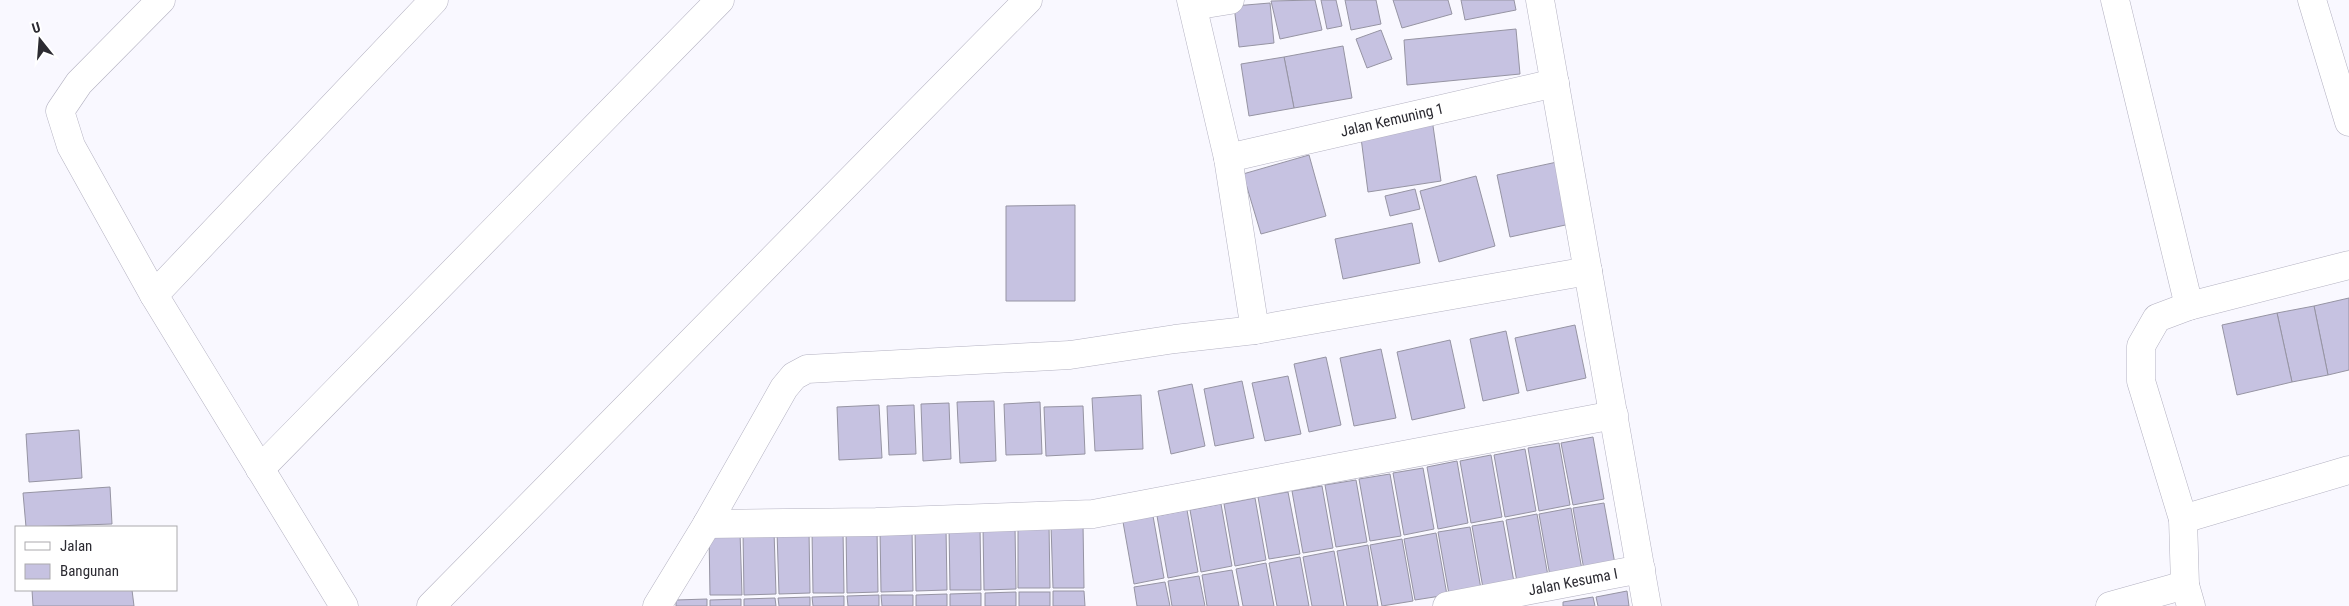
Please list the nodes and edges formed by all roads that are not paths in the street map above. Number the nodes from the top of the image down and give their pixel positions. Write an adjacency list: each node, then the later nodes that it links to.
1 (160, 0): 15 (street)
2 (434, 0): 15 (street)
3 (720, 0): 19 (street)
4 (1028, 0): 26 (street)
5 (1230, 0): 9 (street)
6 (1540, 0): 10 (street)
7 (2115, 0): 16 (street)
8 (2312, 0): 11 (street)
9 (1192, 3): 12 (street)
10 (1555, 83): 12 (street, Jalan Kemuning 1); 14 (street)
11 (2349, 122)
12 (1228, 158): 17 (street)
13 (2349, 265): 16 (street)
14 (1588, 271): 17 (street); 18 (street)
15 (154, 295): 19 (street)
16 (2189, 306): 21 (street)
17 (1255, 330): 22 (street)
18 (1614, 415): 22 (street); 23 (street)
19 (260, 469): 25 (street)
20 (2349, 470): 21 (street)
21 (2183, 519): 24 (street)
22 (707, 524): 27 (street)
23 (1641, 569): 28 (street, Jalan Kesuma I); 29 (street)
24 (2188, 595): 30 (street)
25 (344, 606)
26 (431, 606)
27 (657, 606)
28 (1447, 606)
29 (1647, 606)
30 (2110, 606)

